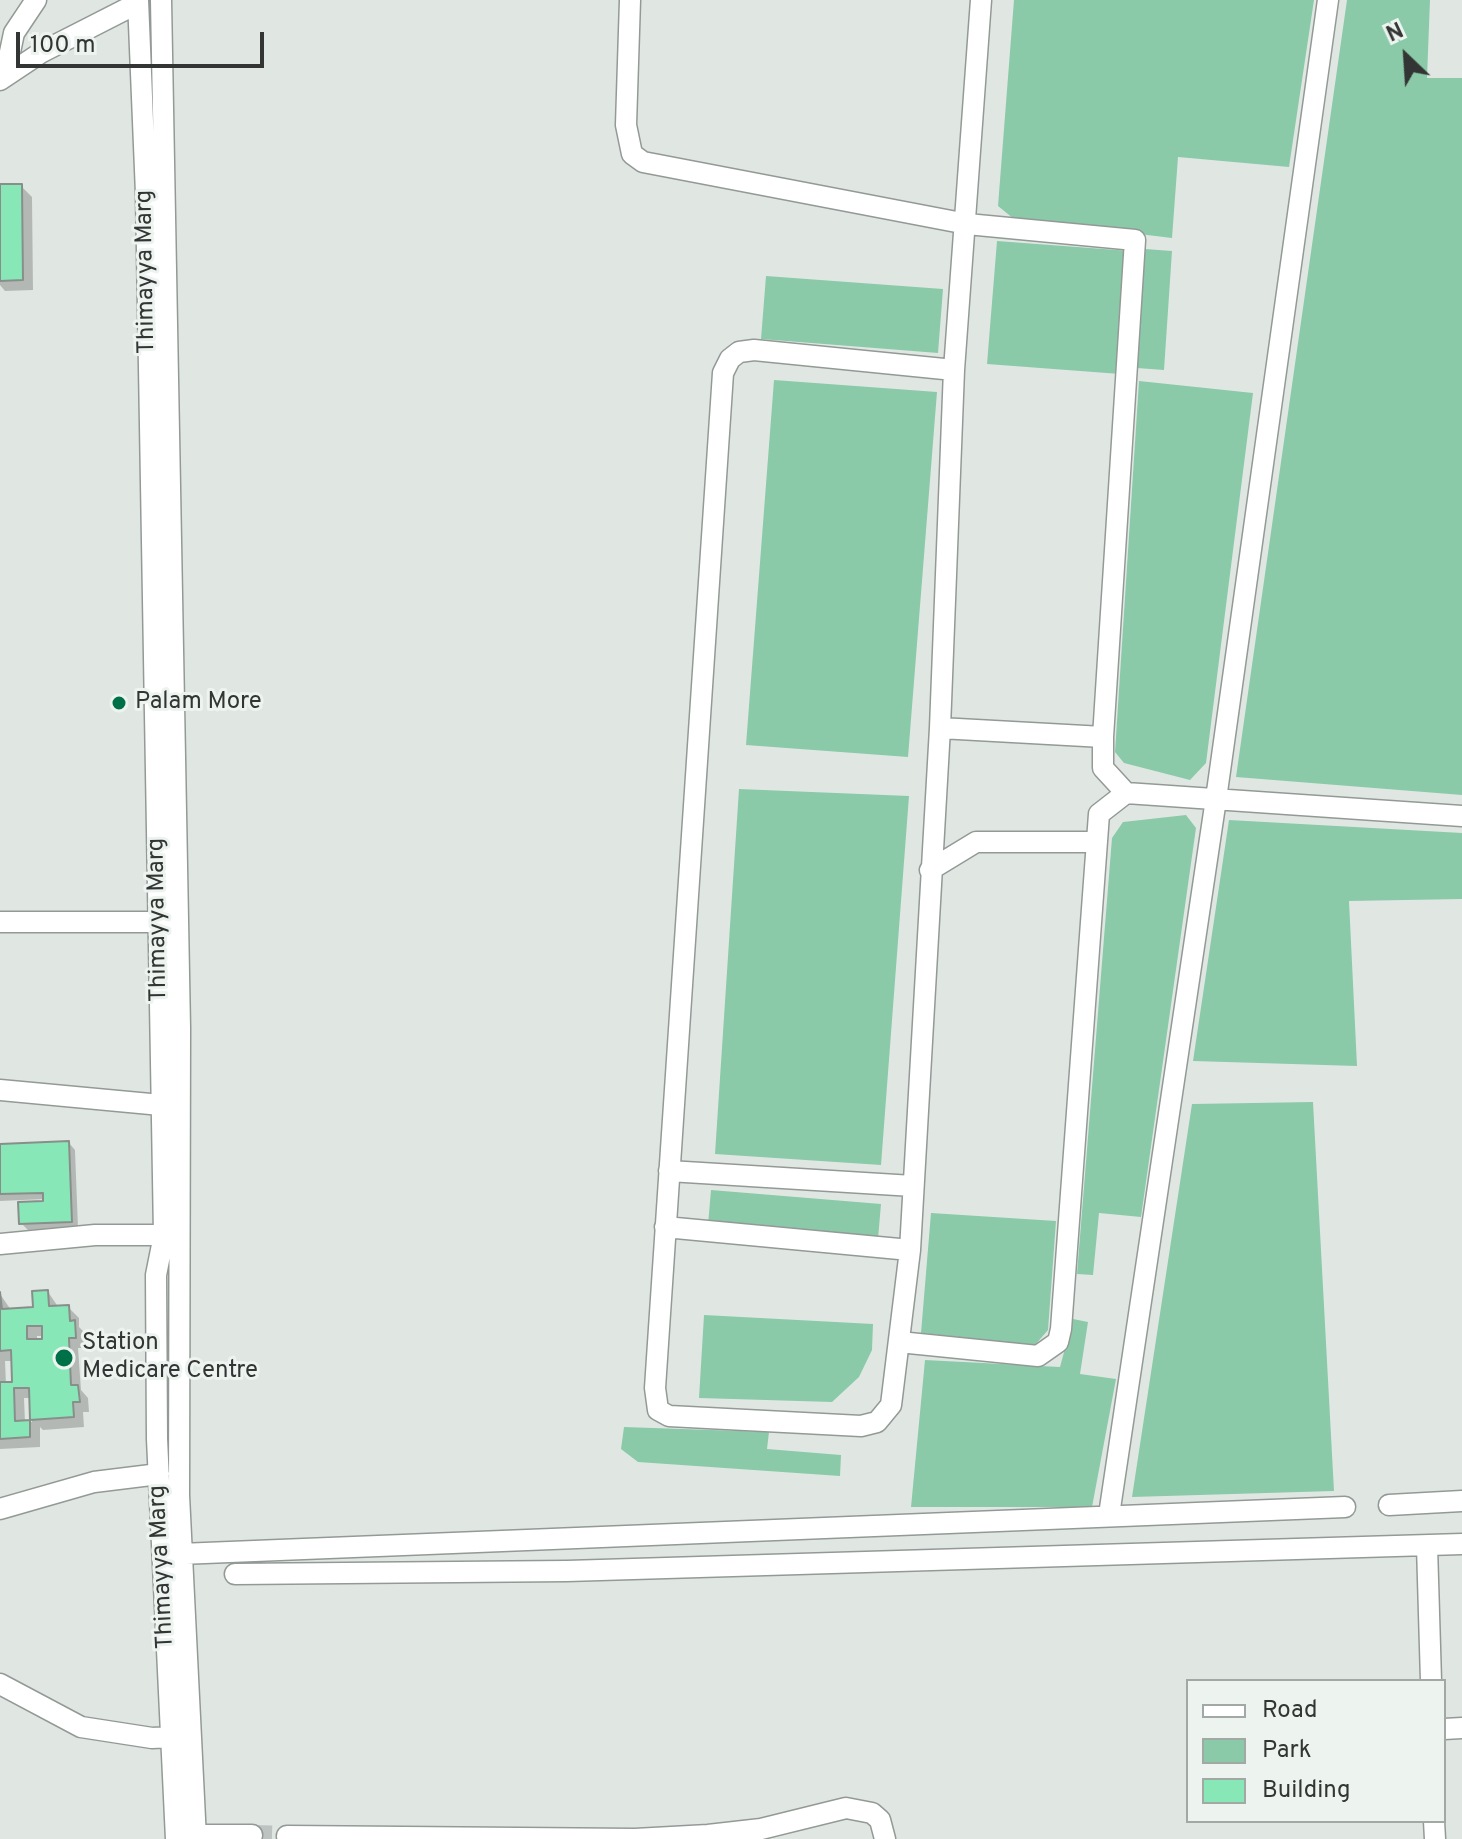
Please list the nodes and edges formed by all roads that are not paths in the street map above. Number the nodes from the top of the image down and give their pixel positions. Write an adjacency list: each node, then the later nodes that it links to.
1 (36, 0): 7 (street)
2 (161, 0): 18 (street, Thimayya Marg)
3 (630, 0): 8 (street)
4 (981, 0): 8 (street)
5 (1328, 0): 13 (street)
6 (138, 1): 7 (street); 18 (street, Thimayya Marg)
7 (2, 78)
8 (967, 224): 9 (street); 11 (street)
9 (954, 370): 10 (street); 22 (street)
10 (940, 728): 11 (street); 16 (street)
11 (1103, 737): 12 (street)
12 (1126, 793): 13 (street); 15 (street)
13 (1216, 799): 14 (street); 34 (street)
14 (1462, 816)
15 (1096, 842): 16 (street); 28 (street)
16 (930, 870): 23 (street)
17 (0, 922): 18 (street)
18 (169, 922): 19 (street, Thimayya Marg)
19 (170, 1028): 21 (street, Thimayya Marg); 37 (street, Thimayya Marg)
20 (0, 1090): 21 (street)
21 (161, 1105): 25 (street, Thimayya Marg)
22 (669, 1171): 23 (street); 24 (street)
23 (913, 1186): 27 (street)
24 (665, 1227): 27 (street); 28 (street)
25 (164, 1235): 26 (street); 29 (street, Thimayya Marg)
26 (0, 1244)
27 (910, 1250): 28 (street)
28 (899, 1342)
29 (159, 1474): 33 (street); 41 (street, Thimayya Marg)
30 (1462, 1501): 31 (street)
31 (1389, 1505)
32 (1345, 1507): 34 (street)
33 (0, 1509)
34 (1109, 1515): 37 (street)
35 (1462, 1544): 36 (street)
36 (1427, 1546): 38 (street); 39 (street)
37 (180, 1554): 44 (street, Thimayya Marg)
38 (235, 1574)
39 (1431, 1679)
40 (0, 1684): 41 (street)
41 (173, 1737): 44 (street, Thimayya Marg)
42 (252, 1835): 44 (street)
43 (287, 1836): 45 (street)
44 (189, 1838)
45 (635, 1839): 46 (street)
46 (885, 1839)

